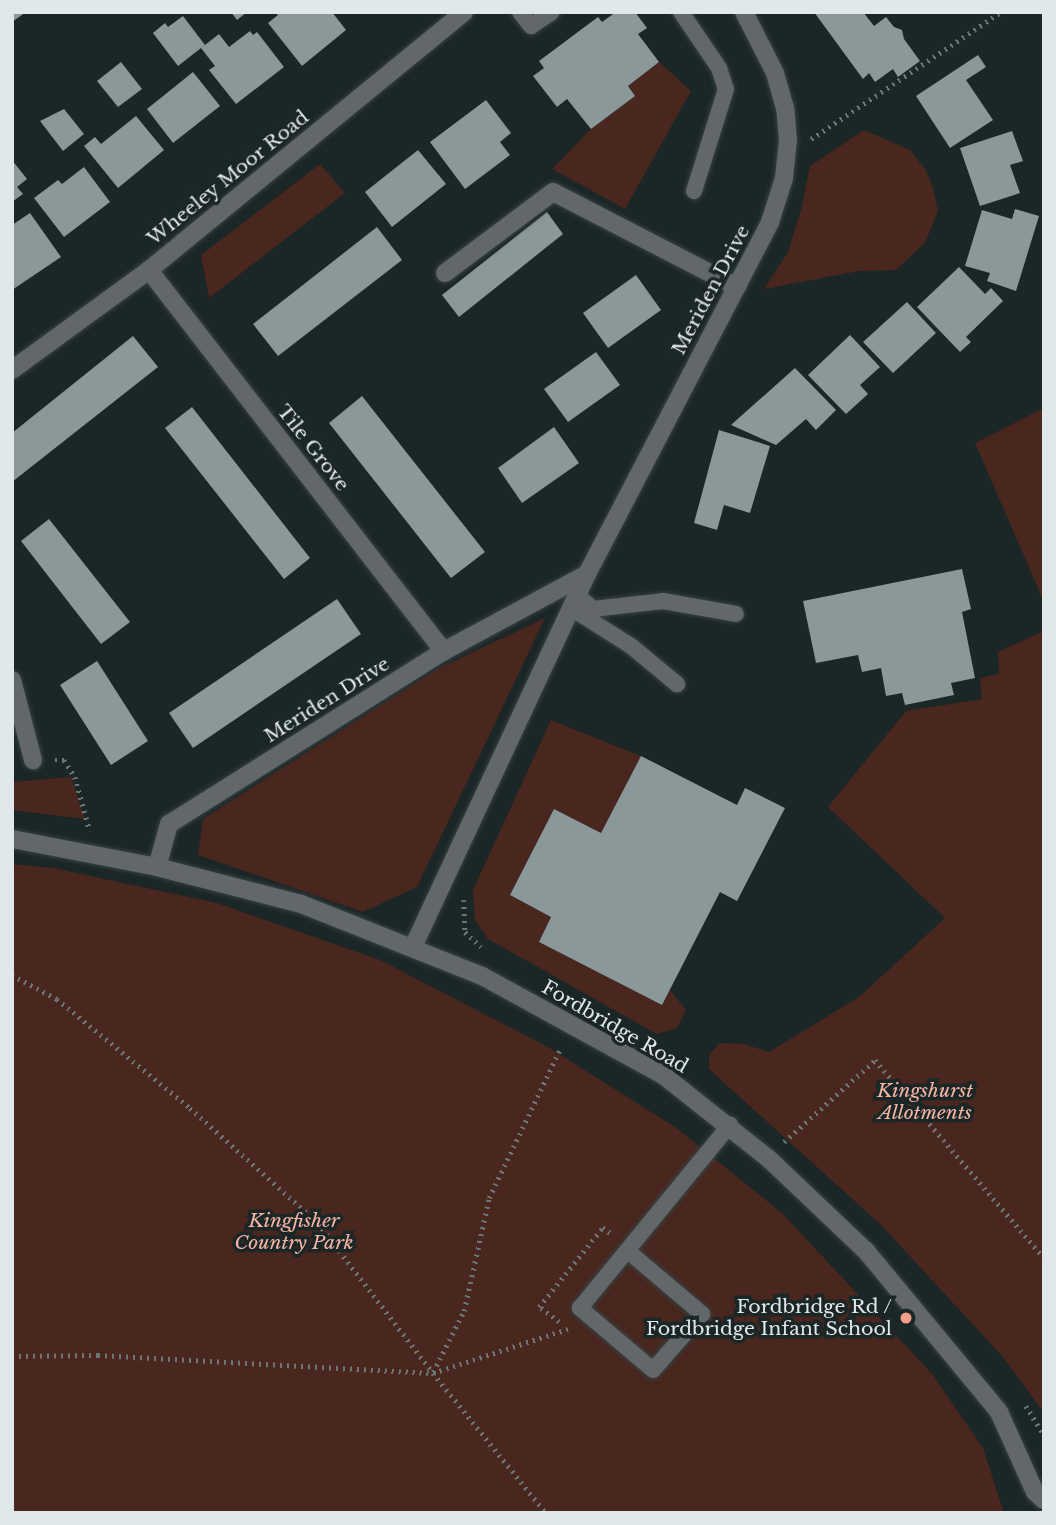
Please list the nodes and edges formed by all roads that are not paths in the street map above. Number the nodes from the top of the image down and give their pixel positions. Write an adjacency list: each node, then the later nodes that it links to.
1 (464, 12): 7 (street, Wheeley Moor Road)
2 (520, 12): 3 (lane)
3 (552, 12)
4 (681, 12): 6 (lane)
5 (744, 12): 9 (street, Meriden Drive)
6 (694, 191)
7 (149, 270): 10 (street, Wheeley Moor Road); 14 (street, Tile Grove)
8 (445, 273): 9 (street)
9 (737, 287): 11 (street, Meriden Drive)
10 (12, 370)
11 (587, 574): 12 (street, Meriden Drive); 14 (street, Meriden Drive)
12 (574, 601): 13 (lane); 16 (lane); 20 (street, Meriden Drive)
13 (736, 614)
14 (444, 651): 19 (street, Meriden Drive)
15 (12, 680): 17 (street)
16 (677, 684)
17 (33, 760)
18 (12, 839): 19 (street, Fordbridge Road)
19 (157, 867): 20 (street, Fordbridge Road)
20 (412, 947): 21 (street, Fordbridge Road)
21 (730, 1125): 22 (lane); 23 (street, Fordbridge Road)
22 (629, 1252): 22 (lane)
23 (1039, 1496): 24 (street, Fordbridge Road)
24 (1034, 1513)

